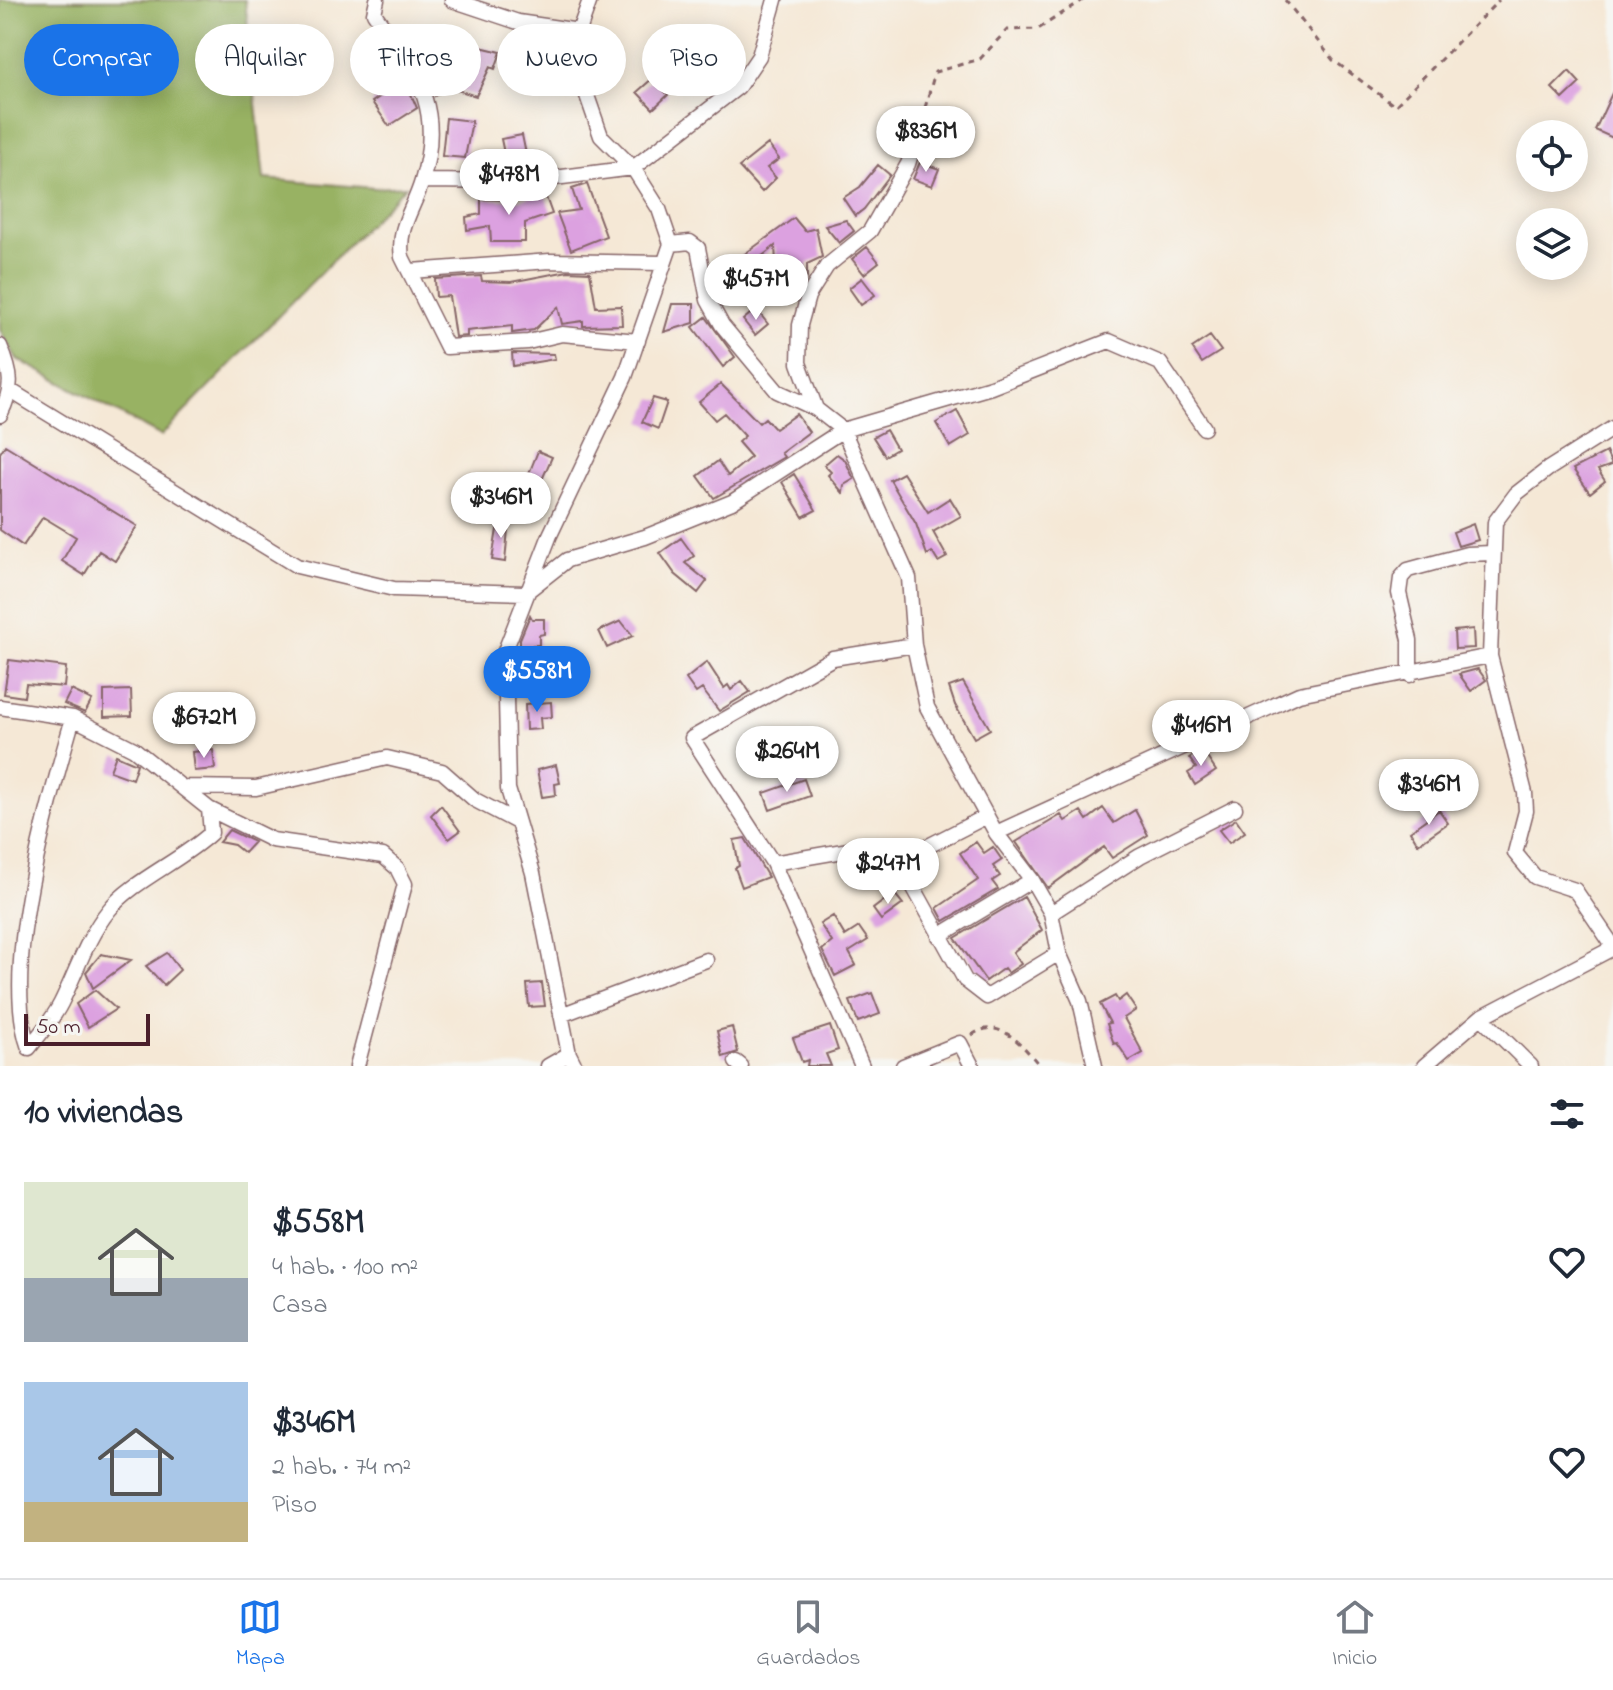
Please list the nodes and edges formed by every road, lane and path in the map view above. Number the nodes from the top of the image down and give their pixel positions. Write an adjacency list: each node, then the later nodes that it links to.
1 (377, 0): 13 (street)
2 (452, 0): 8 (street)
3 (590, 0): 9 (street)
4 (775, 0): 12 (street)
5 (1083, 0): 11 (path)
6 (1285, 0): 7 (path)
7 (1499, 0)
8 (532, 24)
9 (581, 24)
10 (587, 96): 12 (street)
11 (922, 120): 20 (street)
12 (633, 168): 13 (street); 14 (street)
13 (422, 181): 16 (street)
14 (671, 244): 15 (street); 20 (street)
15 (662, 263): 16 (street); 17 (street)
16 (411, 271): 17 (street)
17 (638, 341): 26 (street)
18 (0, 346): 19 (street)
19 (11, 391): 21 (street); 26 (street)
20 (816, 409): 24 (street)
21 (0, 415)
22 (1204, 428): 24 (street)
23 (1613, 428): 25 (street)
24 (843, 430): 26 (street); 27 (street)
25 (1492, 553): 28 (street); 29 (street)
26 (525, 593): 36 (street)
27 (914, 645): 35 (street); 39 (street)
28 (1490, 656): 29 (street); 43 (street)
29 (1410, 675): 37 (street)
30 (0, 707): 31 (street)
31 (73, 718): 32 (street); 34 (street)
32 (182, 787): 34 (street); 36 (street)
33 (1235, 808): 41 (street)
34 (209, 809): 50 (street)
35 (987, 816): 37 (street); 38 (street)
36 (515, 821): 46 (street)
37 (996, 833): 40 (street)
38 (899, 861): 39 (street); 42 (street)
39 (773, 863): 52 (street)
40 (1032, 880): 41 (street); 42 (street)
41 (1051, 913): 44 (street)
42 (939, 936): 44 (street)
43 (1613, 947): 47 (street)
44 (1059, 953): 56 (street)
45 (706, 960): 46 (street)
46 (561, 1015): 49 (street)
47 (1481, 1017): 57 (street); 58 (street)
48 (960, 1043): 53 (street); 54 (street); 55 (path)
49 (572, 1060): 51 (street)
50 (357, 1066)
51 (548, 1066)
52 (862, 1066)
53 (903, 1066)
54 (972, 1066)
55 (1040, 1066)
56 (1095, 1066)
57 (1424, 1066)
58 (1531, 1066)

